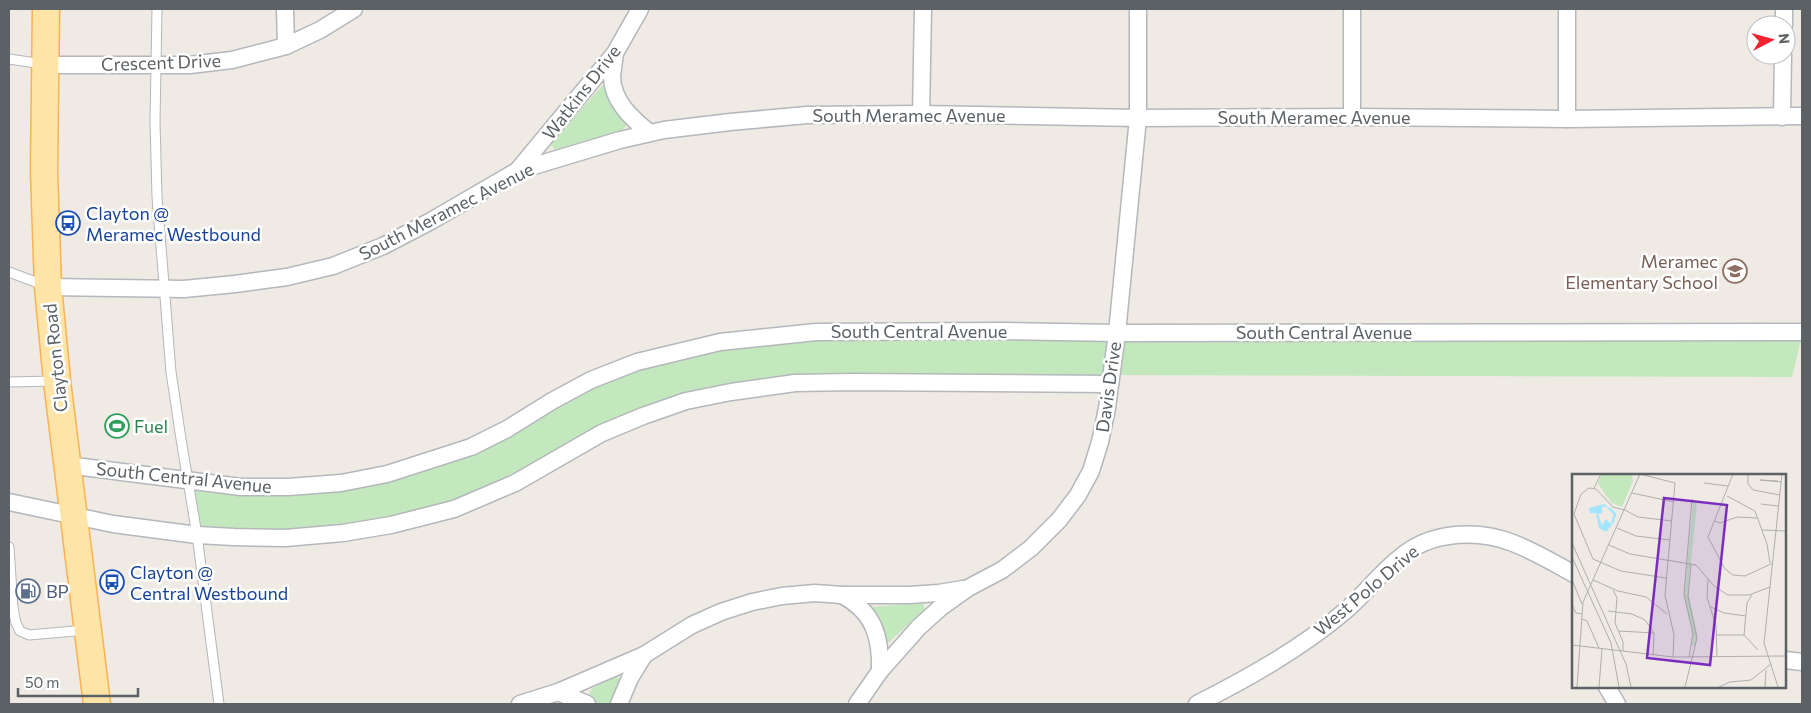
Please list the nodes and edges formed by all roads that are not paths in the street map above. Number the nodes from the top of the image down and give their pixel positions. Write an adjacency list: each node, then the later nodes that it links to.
1 (46, 9): 13 (main road, Clayton Road)
2 (157, 9): 14 (lane)
3 (285, 9): 10 (street)
4 (354, 9): 10 (street, Crescent Drive)
5 (640, 9): 11 (street, Watkins Drive)
6 (924, 9): 16 (street)
7 (1138, 9): 20 (street, Davis Drive)
8 (1352, 9): 18 (street)
9 (1567, 9): 21 (street)
10 (286, 46): 14 (street, Crescent Drive)
11 (615, 53): 22 (street); 23 (street, Watkins Drive)
12 (9, 59): 13 (lane)
13 (46, 65): 14 (street, Crescent Drive); 25 (main road, Clayton Road)
14 (155, 65): 26 (lane)
15 (1783, 65): 19 (street)
16 (921, 114): 20 (street, South Meramec Avenue); 22 (street, South Meramec Avenue)
17 (1802, 116): 19 (street, South Meramec Avenue)
18 (1352, 117): 20 (street, South Meramec Avenue); 21 (street, South Meramec Avenue)
19 (1782, 117): 21 (street, South Meramec Avenue)
20 (1138, 118): 27 (street, Davis Drive)
21 (1567, 119)
22 (650, 133): 23 (street, South Meramec Avenue)
23 (517, 171): 26 (street, South Meramec Avenue)
24 (9, 272): 25 (lane)
25 (48, 287): 26 (street, South Meramec Avenue); 29 (main road, Clayton Road)
26 (164, 288): 33 (lane)
27 (1117, 332): 28 (street, South Central Avenue); 31 (street, Davis Drive); 33 (street, South Central Avenue)
28 (1802, 332)
29 (57, 381): 30 (lane); 32 (main road, Clayton Road)
30 (9, 382)
31 (1110, 384): 36 (street); 39 (street, Davis Drive)
32 (67, 464): 33 (street, South Central Avenue); 35 (main road, Clayton Road)
33 (188, 480): 36 (lane)
34 (9, 502): 35 (street)
35 (73, 515): 36 (street); 41 (main road, Clayton Road)
36 (197, 535): 49 (lane)
37 (9, 547): 41 (lane)
38 (1572, 573): 54 (street, West Polo Drive)
39 (968, 588): 40 (street); 45 (street, Davis Drive)
40 (842, 595): 42 (street); 45 (street)
41 (87, 630): 48 (main road, Clayton Road)
42 (644, 654): 47 (street); 52 (street)
43 (1786, 660): 44 (street)
44 (1802, 662)
45 (880, 671): 53 (street, Davis Drive)
46 (1608, 688): 55 (street)
47 (558, 692): 50 (street); 51 (street)
48 (97, 704)
49 (219, 704)
50 (520, 704)
51 (586, 704)
52 (619, 704)
53 (857, 704)
54 (1197, 704)
55 (1618, 704)

